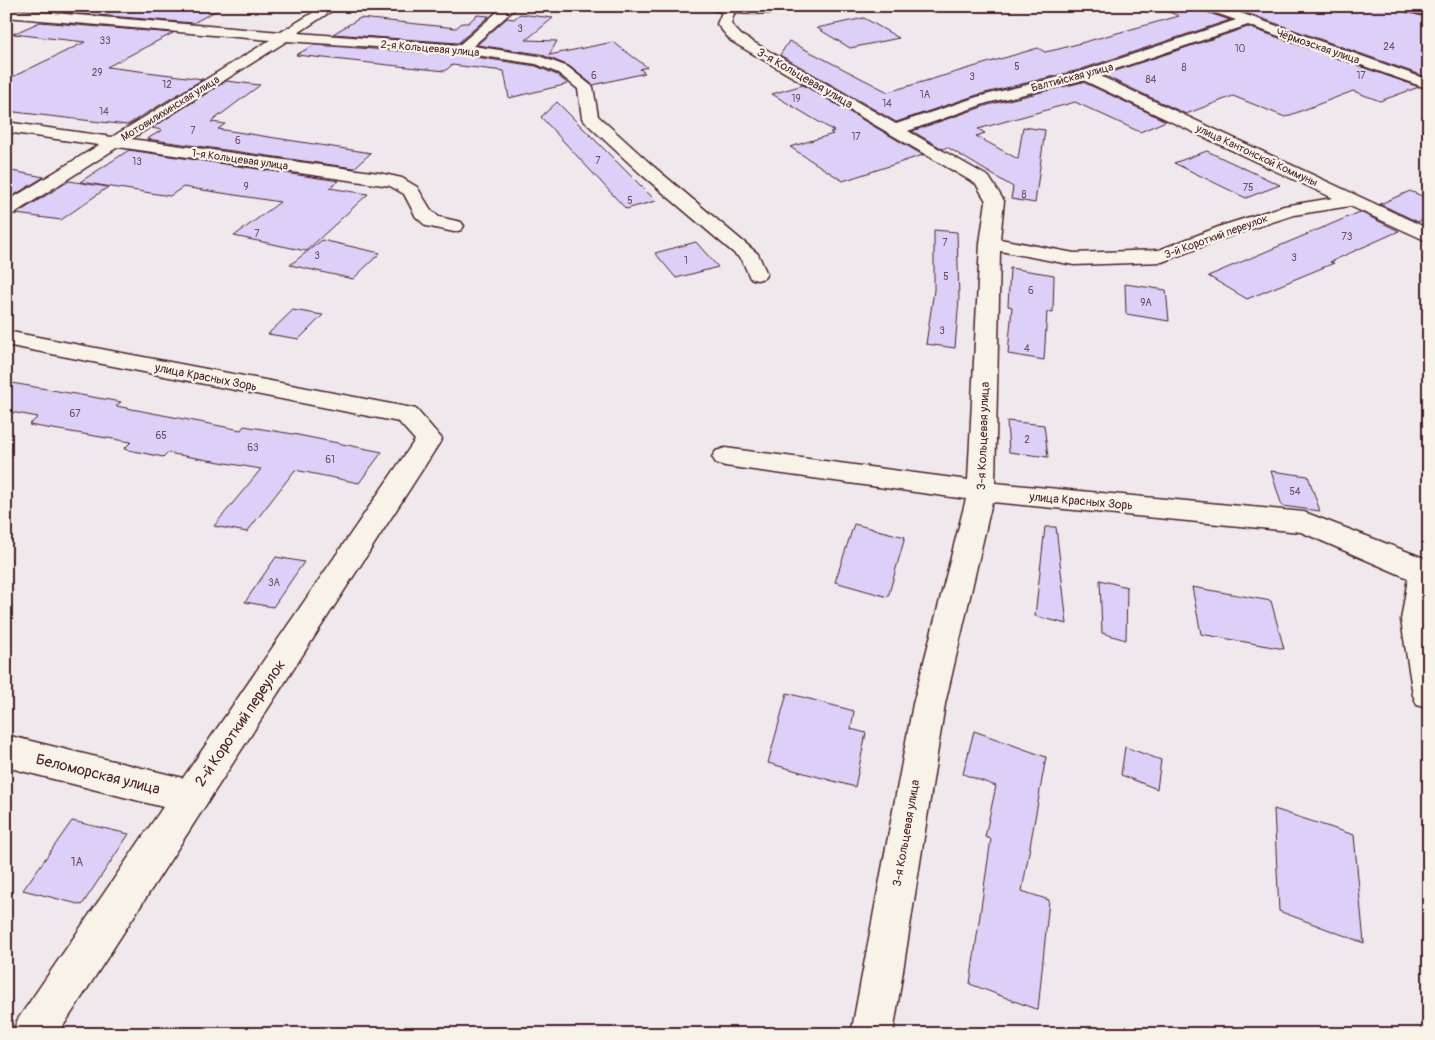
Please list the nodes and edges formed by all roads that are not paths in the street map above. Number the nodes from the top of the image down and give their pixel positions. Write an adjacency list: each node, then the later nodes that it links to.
1 (334, 6): 10 (street, Мотовилихинская улица)
2 (512, 6): 11 (street)
3 (794, 6): 6 (street)
4 (1208, 6): 9 (street, Чёрмозская улица)
5 (1406, 6): 7 (street)
6 (721, 8): 15 (street, 3-я Кольцевая улица)
7 (1429, 12)
8 (6, 13): 10 (street, 2-я Кольцевая улица)
9 (1247, 21): 12 (street, Балтийская улица); 13 (street, Чёрмозская улица)
10 (287, 37): 11 (street, 2-я Кольцевая улица); 16 (street, Мотовилихинская улица)
11 (462, 49): 22 (street, 2-я Кольцевая улица)
12 (1085, 75): 15 (street, Балтийская улица); 17 (street, улица Кантонской Коммуны)
13 (1429, 85)
14 (6, 127): 16 (street, 1-я Кольцевая улица)
15 (896, 130): 21 (street, 3-я Кольцевая улица)
16 (115, 142): 18 (street, Мотовилихинская улица); 19 (street, 1-я Кольцевая улица)
17 (1352, 200): 20 (street, улица Кантонской Коммуны); 21 (street, 3-й Короткий переулок)
18 (6, 210)
19 (454, 226)
20 (1429, 236)
21 (990, 243): 26 (street, 3-я Кольцевая улица)
22 (757, 274)
23 (6, 338): 24 (street, улица Красных Зорь)
24 (407, 415): 30 (street, 2-й Короткий переулок)
25 (725, 457): 26 (street, улица Красных Зорь)
26 (981, 491): 27 (street, улица Красных Зорь); 32 (street, 3-я Кольцевая улица)
27 (1426, 572): 28 (street)
28 (1429, 695)
29 (6, 751): 30 (street, Беломорская улица)
30 (190, 797): 31 (street, 2-й Короткий переулок)
31 (33, 1034)
32 (872, 1034)

